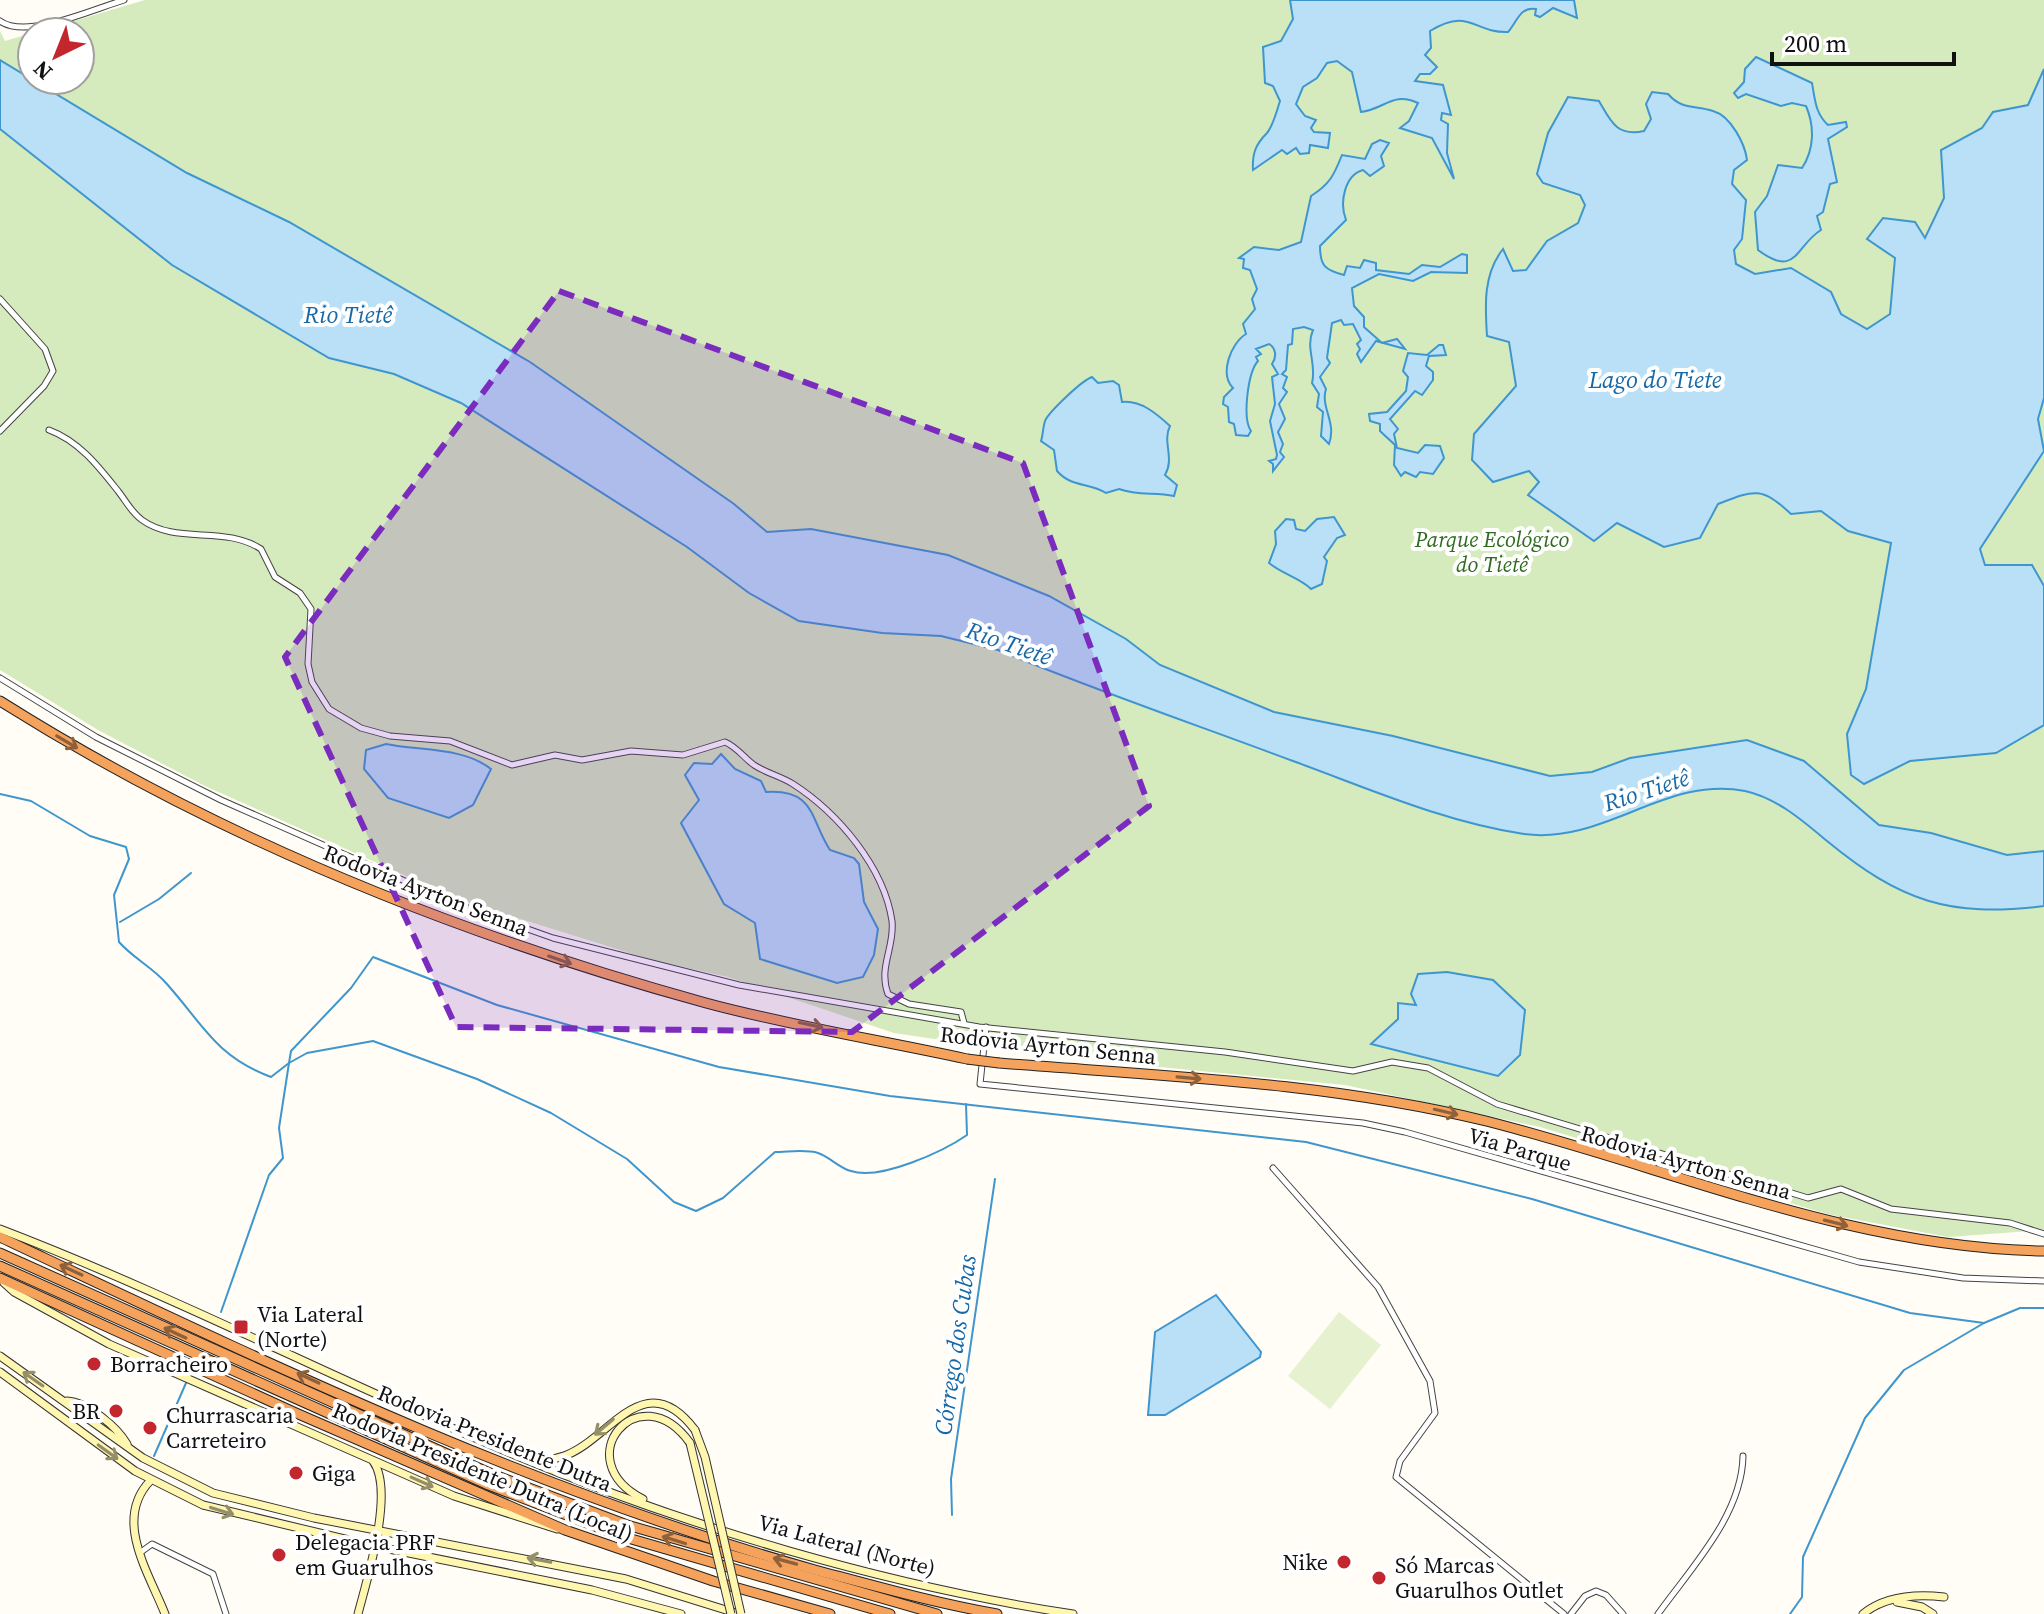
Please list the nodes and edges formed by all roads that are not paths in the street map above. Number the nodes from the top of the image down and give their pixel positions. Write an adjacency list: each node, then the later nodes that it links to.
1 (124, 0): 2 (street)
2 (0, 21)
3 (0, 299): 5 (street)
4 (49, 430): 8 (street)
5 (0, 431)
6 (0, 678): 8 (street)
7 (0, 701): 14 (highway, Rodovia Ayrton Senna, one-way to 14, bridge)
8 (964, 1023): 9 (street)
9 (986, 1027): 12 (street); 18 (street, Via Parque)
10 (1273, 1168): 52 (street)
11 (0, 1229): 23 (main road, Via Lateral (Norte))
12 (2044, 1234)
13 (0, 1237): 50 (highway, Rodovia Presidente Dutra, one-way to 13)
14 (2044, 1251)
15 (0, 1253): 49 (highway, Rodovia Presidente Dutra, one-way to 15)
16 (0, 1266): 48 (highway, Rodovia Presidente Dutra)
17 (0, 1278): 25 (main road); 32 (highway, Rodovia Presidente Dutra (Local))
18 (2044, 1281)
19 (0, 1356): 21 (main road, one-way to 19)
20 (0, 1372): 22 (main road)
21 (65, 1401): 22 (main road); 28 (main road)
22 (61, 1418): 27 (main road, one-way to 27)
23 (512, 1454): 30 (main road, Via Lateral (Norte)); 46 (main road, one-way to 23, bridge)
24 (1743, 1456): 55 (street)
25 (373, 1460): 26 (main road); 29 (main road)
26 (390, 1468): 29 (main road); 32 (main road, one-way to 32)
27 (150, 1481): 28 (main road); 33 (main road, one-way to 33); 34 (main road)
28 (184, 1481): 31 (main road)
29 (381, 1482): 31 (main road)
30 (666, 1512): 45 (main road, bridge); 51 (main road, Via Lateral (Norte))
31 (377, 1530): 33 (main road); 35 (main road, one-way to 31)
32 (565, 1530): 47 (highway, Rodovia Presidente Dutra (Local))
33 (374, 1546): 36 (main road); 43 (main road)
34 (141, 1552): 41 (main road); 42 (street)
35 (564, 1565): 36 (main road); 38 (main road)
36 (562, 1584): 44 (main road)
37 (1887, 1601): 40 (main road); 40 (main road); 56 (main road)
38 (713, 1606): 39 (main road); 46 (main road)
39 (700, 1613)
40 (1932, 1613)
41 (165, 1614)
42 (226, 1614)
43 (358, 1614)
44 (681, 1614)
45 (731, 1614)
46 (740, 1614)
47 (830, 1614)
48 (890, 1614)
49 (937, 1614)
50 (997, 1614)
51 (1073, 1614)
52 (1564, 1614)
53 (1571, 1614): 54 (street)
54 (1623, 1614)
55 (1658, 1614)
56 (1863, 1614)

